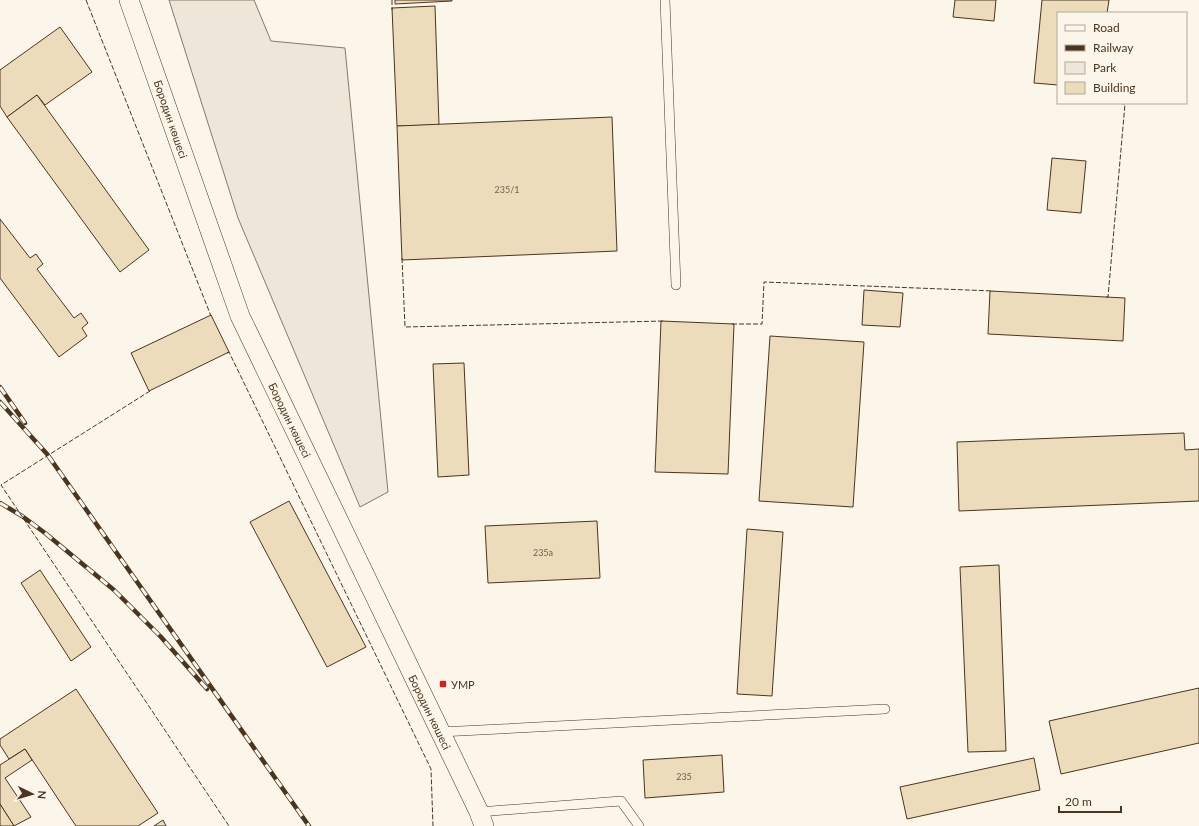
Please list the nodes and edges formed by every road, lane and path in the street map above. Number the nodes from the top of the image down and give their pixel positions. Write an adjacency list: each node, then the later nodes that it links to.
1 (129, 0): 5 (street, Бородин көшесі)
2 (665, 0): 3 (lane)
3 (676, 286)
4 (886, 709): 5 (lane)
5 (440, 732): 6 (street, Бородин көшесі)
6 (482, 819): 7 (lane)
7 (639, 826)

